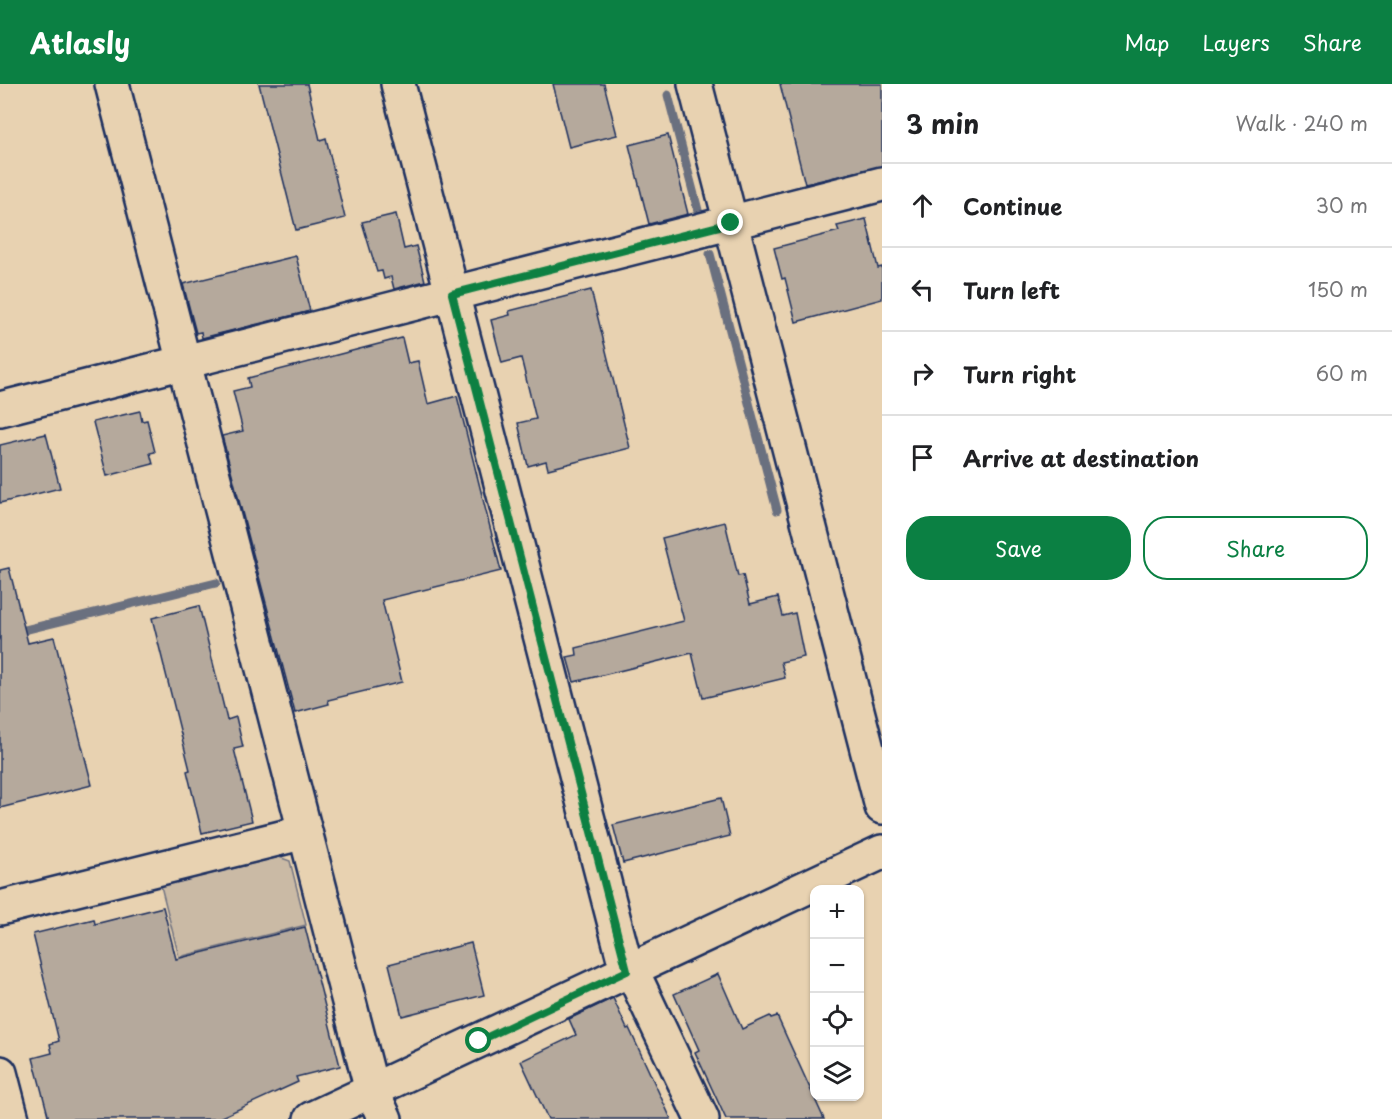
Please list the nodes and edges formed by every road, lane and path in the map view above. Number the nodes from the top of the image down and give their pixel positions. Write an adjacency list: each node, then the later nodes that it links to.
1 (111, 84): 7 (street)
2 (398, 84): 6 (street)
3 (695, 84): 5 (street)
4 (882, 184): 5 (street)
5 (731, 223): 6 (street); 9 (street)
6 (452, 294): 7 (street); 13 (street)
7 (183, 362): 8 (street); 10 (street)
8 (0, 409)
9 (882, 807)
10 (305, 832): 12 (street); 15 (street)
11 (882, 852): 13 (street)
12 (0, 908)
13 (629, 970): 15 (street); 18 (street)
14 (0, 1073): 16 (street)
15 (378, 1105): 17 (street)
16 (12, 1119)
17 (312, 1119)
18 (702, 1119)

